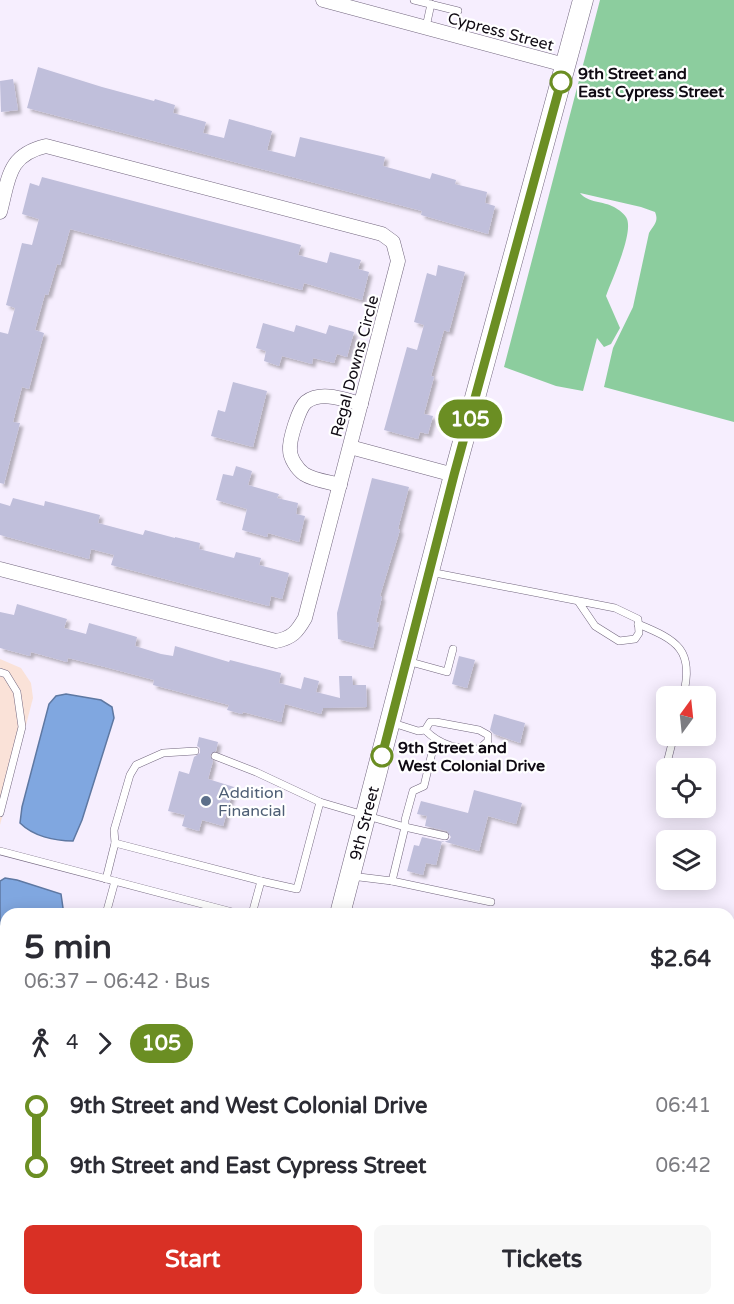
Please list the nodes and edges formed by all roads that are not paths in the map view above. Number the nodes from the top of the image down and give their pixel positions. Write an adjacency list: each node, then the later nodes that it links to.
1 (323, 0): 4 (street, Cypress Street)
2 (414, 0): 5 (lane)
3 (583, 0): 8 (street, 9th Street)
4 (356, 4): 7 (street, Cypress Street)
5 (431, 4): 6 (lane); 7 (lane)
6 (458, 11)
7 (426, 27): 8 (street, Cypress Street)
8 (565, 65): 12 (street, 9th Street)
9 (0, 212): 10 (street, Regal Downs Circle)
10 (361, 404): 11 (street, Regal Downs Circle); 13 (street)
11 (350, 447): 12 (street); 13 (street, Regal Downs Circle)
12 (454, 475): 15 (street, 9th Street)
13 (340, 485): 14 (street, Regal Downs Circle)
14 (0, 569)
15 (430, 572): 16 (lane); 19 (street, 9th Street)
16 (578, 601): 17 (lane); 17 (lane)
17 (638, 624): 21 (lane)
18 (453, 649): 19 (lane)
19 (407, 661): 22 (street, 9th Street)
20 (0, 672): 28 (lane)
21 (686, 686)
22 (391, 722): 23 (lane); 29 (street, 9th Street)
23 (425, 730): 24 (lane); 24 (lane)
24 (435, 740): 30 (lane)
25 (195, 751): 32 (lane)
26 (214, 756): 27 (lane)
27 (320, 802): 29 (lane); 38 (lane)
28 (0, 813)
29 (366, 816): 30 (lane); 34 (street, 9th Street)
30 (405, 827): 31 (lane); 36 (lane)
31 (445, 836)
32 (115, 843): 35 (lane); 38 (lane)
33 (0, 851): 35 (lane)
34 (350, 875): 36 (lane); 43 (street, 9th Street)
35 (106, 879): 37 (lane)
36 (392, 880): 39 (lane)
37 (115, 881): 40 (lane); 41 (lane)
38 (261, 881): 42 (lane)
39 (491, 902)
40 (110, 908)
41 (217, 908)
42 (254, 908)
43 (342, 908)

